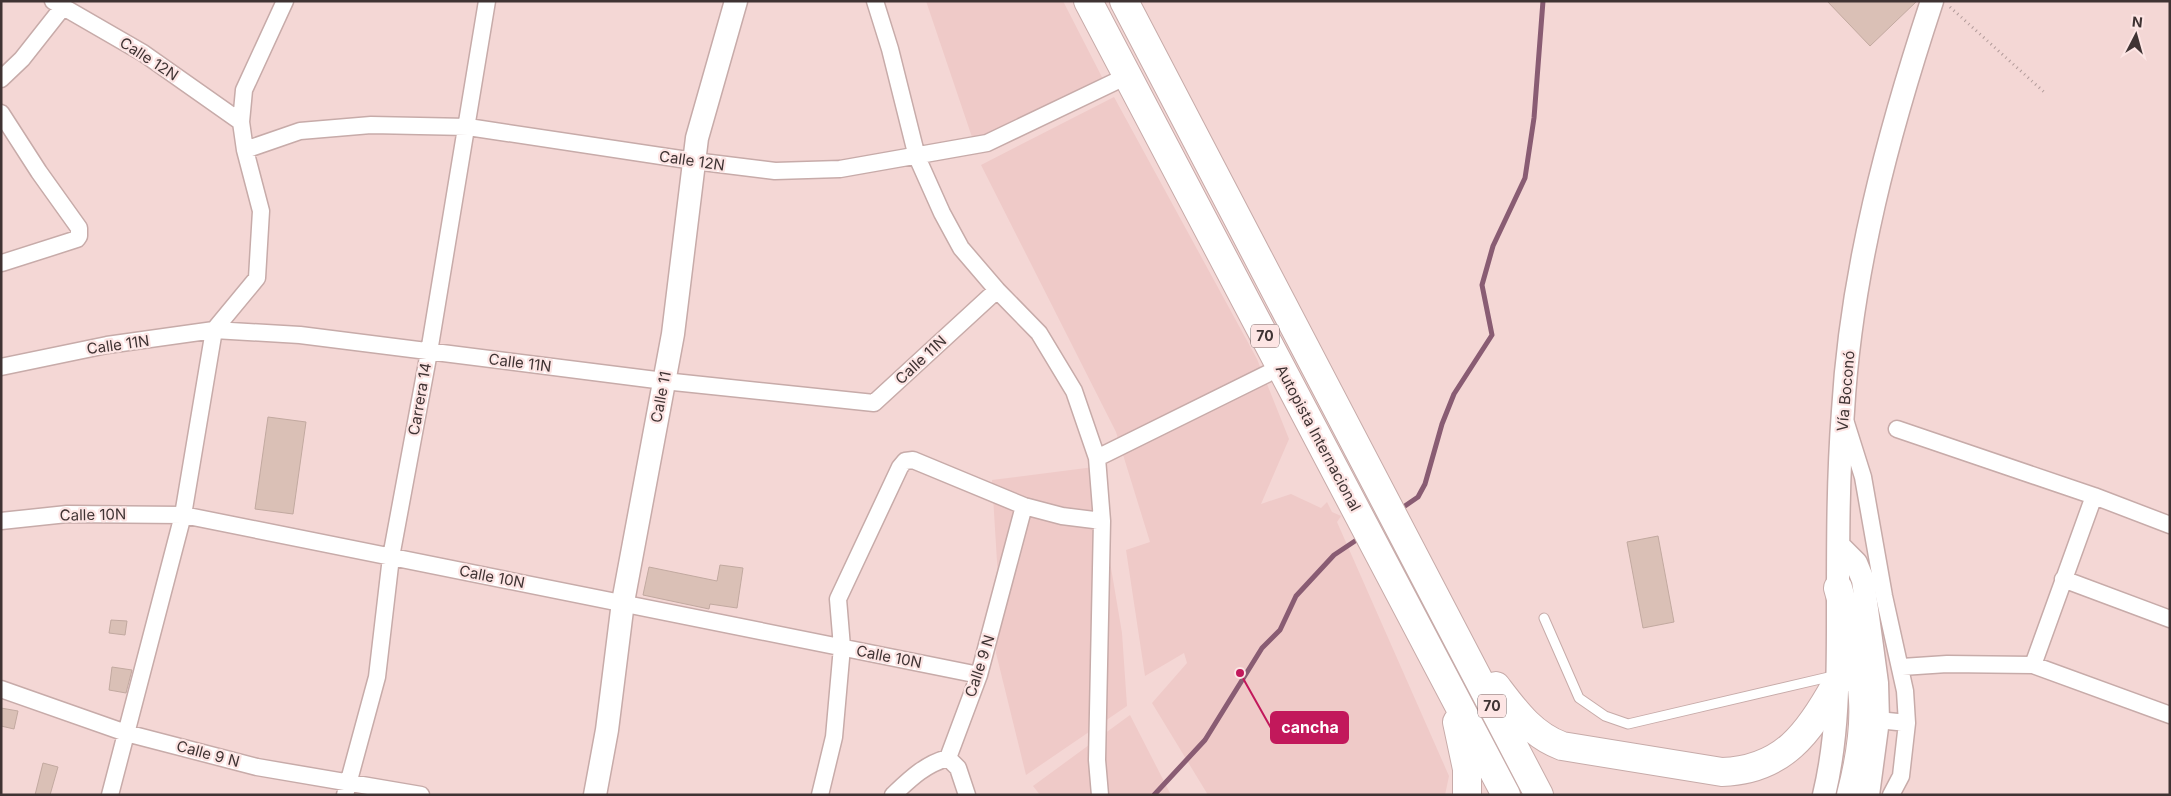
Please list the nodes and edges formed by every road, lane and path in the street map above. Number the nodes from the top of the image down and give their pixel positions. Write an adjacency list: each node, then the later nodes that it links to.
1 (285, 1): 14 (street)
2 (487, 1): 15 (street, Carrera 14)
3 (736, 1): 18 (main road, Calle 11)
4 (875, 1): 17 (street)
5 (1088, 1): 10 (highway, Autopista Internacional / 70)
6 (1124, 1): 40 (highway, Autopista Internacional / 70)
7 (1932, 1): 26 (main road, Vía Boconó)
8 (1943, 1): 12 (path)
9 (58, 4): 11 (street); 14 (street, Calle 12N)
10 (1128, 76): 17 (street, Calle 12N); 24 (highway, Autopista Internacional / 70)
11 (1, 79)
12 (2044, 92)
13 (1, 113): 19 (street)
14 (241, 122): 16 (street)
15 (468, 127): 16 (street, Calle 12N); 18 (street, Calle 12N); 22 (street, Carrera 14)
16 (245, 150): 21 (street)
17 (917, 157): 18 (street, Calle 12N); 20 (street)
18 (694, 161): 25 (main road, Calle 11)
19 (2, 263)
20 (996, 290): 25 (street, Calle 11N); 28 (street)
21 (214, 330): 22 (street, Calle 11N); 23 (street, Calle 11N); 31 (street)
22 (429, 352): 25 (street, Calle 11N); 36 (street, Carrera 14)
23 (1, 366)
24 (1281, 367): 28 (street); 46 (highway, Autopista Internacional / 70)
25 (664, 381): 39 (main road, Calle 11)
26 (1842, 412): 35 (main road, Vía Boconó); 45 (street)
27 (1897, 428): 29 (street)
28 (1097, 458): 33 (street)
29 (2094, 496): 34 (street); 37 (street)
30 (1024, 506): 33 (street); 43 (street); 47 (street, Calle 9 N)
31 (183, 515): 32 (street, Calle 10N); 36 (street, Calle 10N); 53 (street)
32 (1, 521)
33 (1102, 521): 63 (street)
34 (2170, 526)
35 (1839, 546): 38 (main road, Vía Boconó); 51 (main road)
36 (391, 557): 39 (street, Calle 10N); 55 (street, Carrera 14)
37 (2063, 579): 42 (street); 44 (street)
38 (1838, 588): 48 (main road, Vía Boconó); 56 (highway)
39 (623, 602): 43 (street, Calle 10N); 59 (main road, Calle 11)
40 (1444, 616): 48 (highway); 66 (highway, Autopista Internacional / 70)
41 (1544, 618): 48 (lane)
42 (2170, 619)
43 (842, 647): 47 (street, Calle 10N); 60 (street)
44 (2033, 665): 45 (street); 50 (street)
45 (1902, 667): 52 (street)
46 (1441, 670): 64 (highway); 65 (highway, Autopista Internacional / 70)
47 (979, 675): 54 (street, Calle 9 N)
48 (1837, 680): 56 (main road, Vía Boconó)
49 (1, 689): 53 (street, Calle 9 N)
50 (2170, 715)
51 (1878, 720): 52 (street); 67 (main road)
52 (1907, 723): 68 (street)
53 (126, 733): 55 (street, Calle 9 N); 57 (street)
54 (948, 758): 61 (street); 62 (street)
55 (347, 789): 58 (street, Calle 9 N)
56 (1831, 793)
57 (110, 795)
58 (421, 795)
59 (595, 795)
60 (820, 795)
61 (893, 795)
62 (967, 795)
63 (1100, 795)
64 (1467, 795)
65 (1506, 795)
66 (1539, 795)
67 (1868, 795)
68 (1890, 795)

